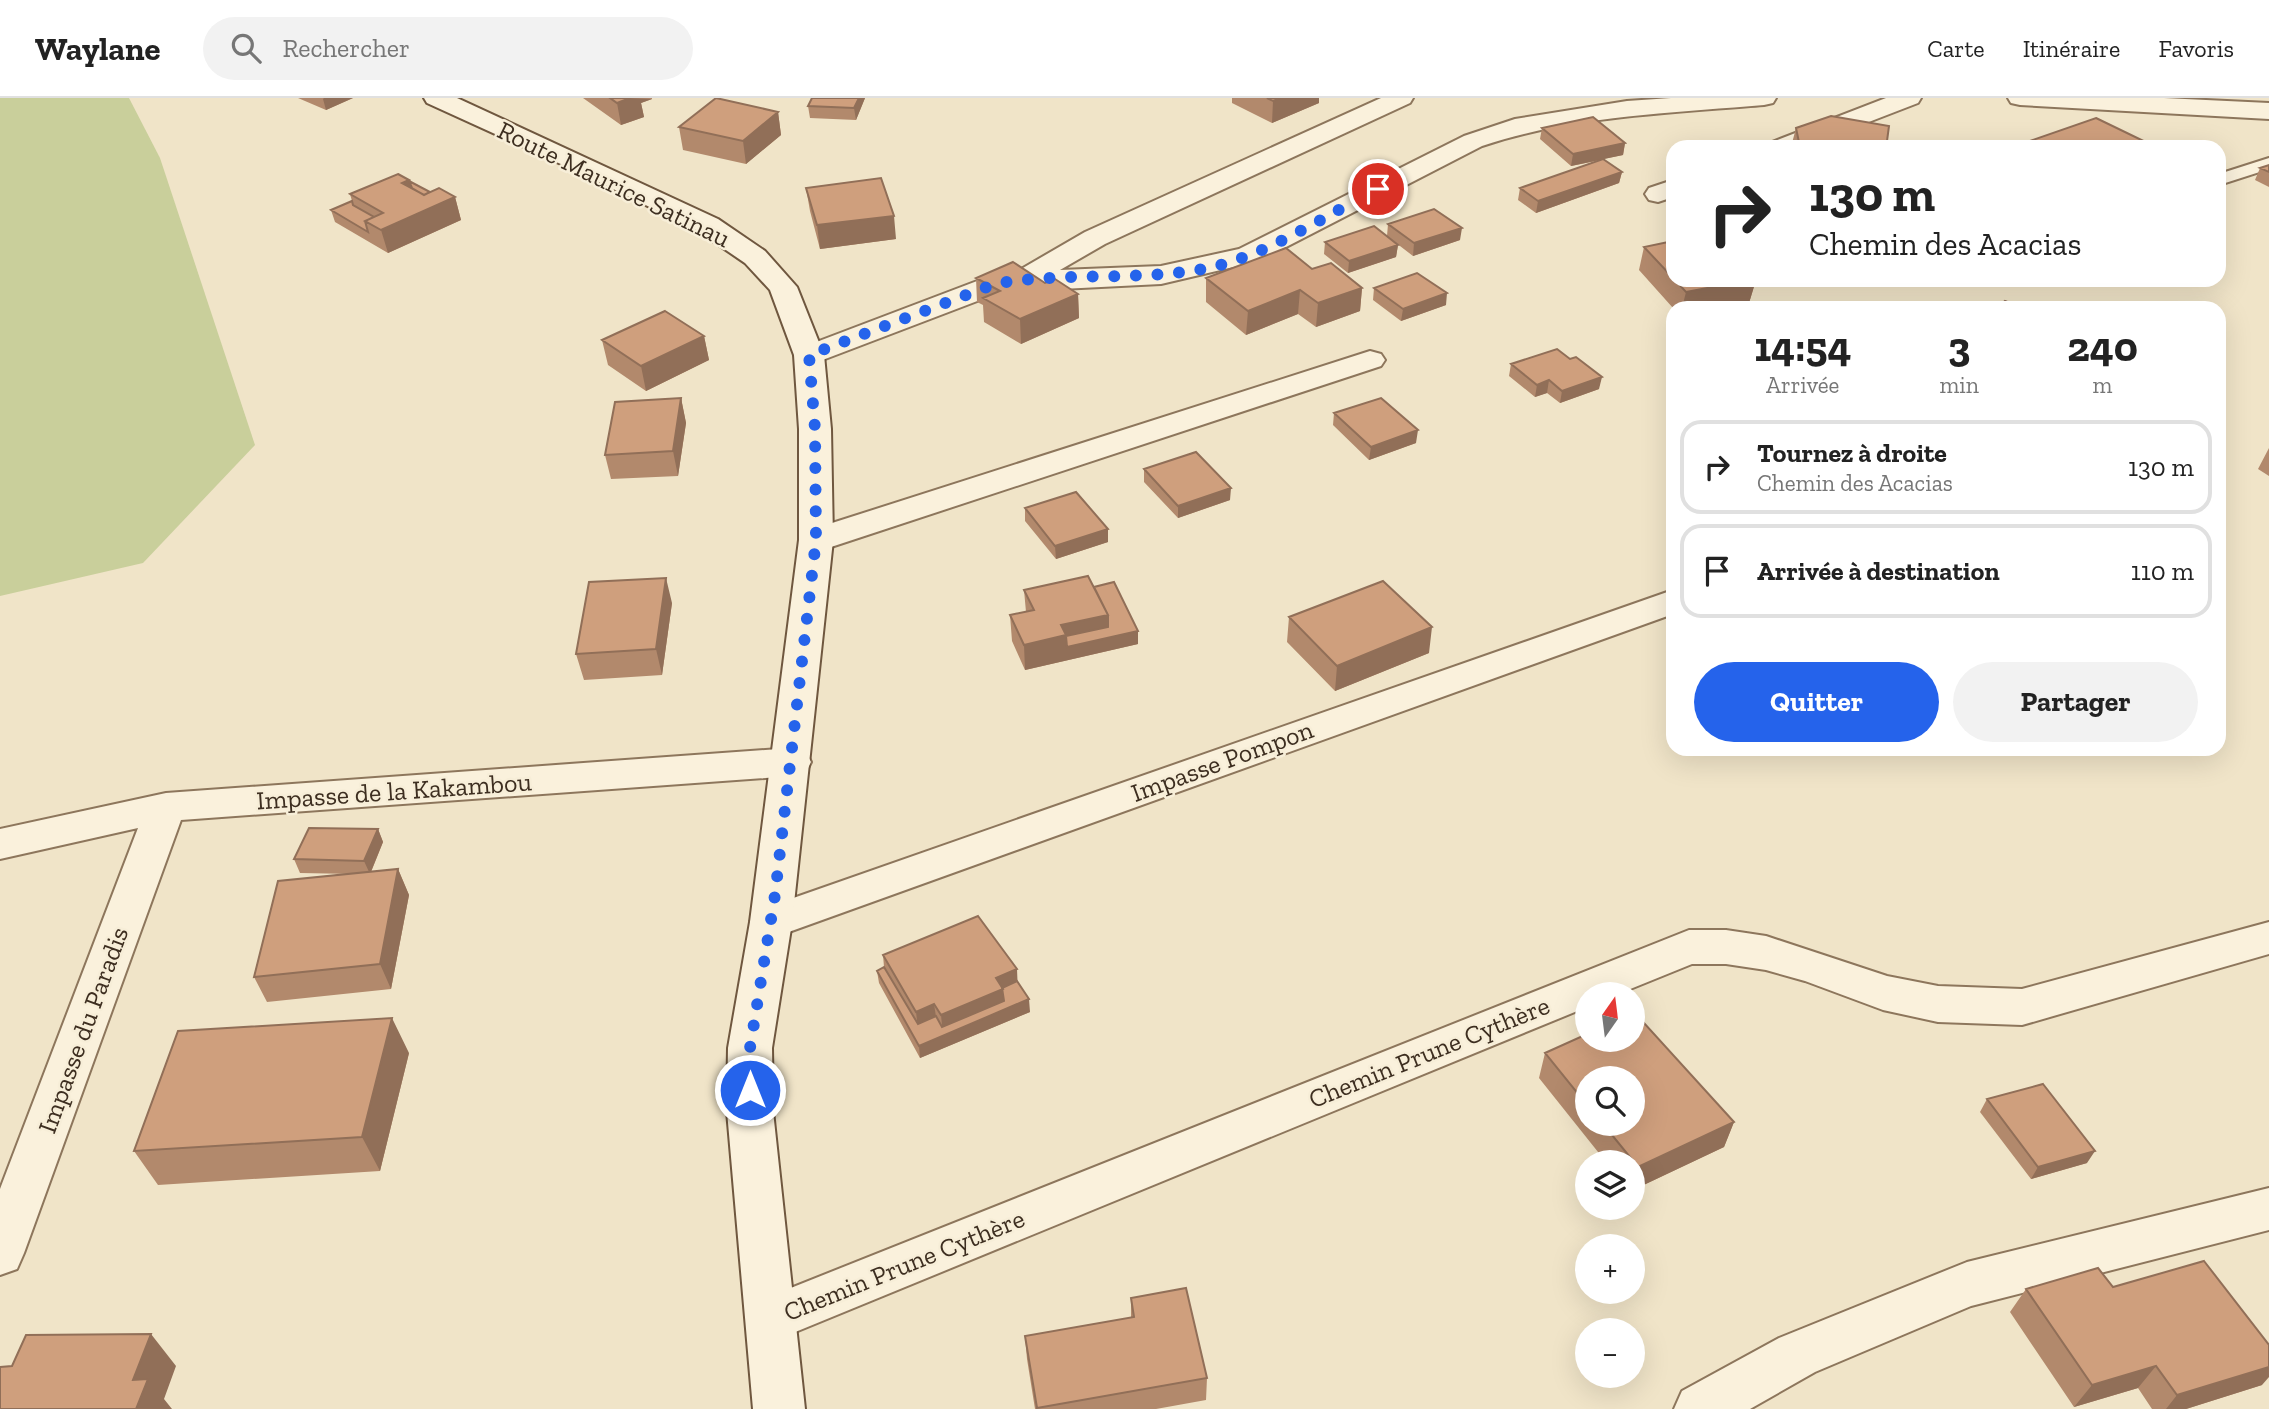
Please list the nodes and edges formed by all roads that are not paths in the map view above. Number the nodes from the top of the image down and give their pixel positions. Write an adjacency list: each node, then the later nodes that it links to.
1 (436, 98): 11 (street, Route Maurice Satinau)
2 (1401, 98): 10 (street)
3 (1764, 98): 10 (street)
4 (1909, 98): 7 (street)
5 (2020, 98): 6 (street)
6 (2269, 111)
7 (1799, 140)
8 (2269, 163): 9 (lane)
9 (2226, 178)
10 (1025, 278): 11 (street)
11 (809, 355): 13 (street, Route Maurice Satinau)
12 (1370, 360): 13 (street)
13 (816, 540): 15 (street, Route Maurice Satinau)
14 (1666, 603): 18 (street, Impasse Pompon)
15 (792, 762): 16 (street, Impasse de la Kakambou); 18 (street, Route Maurice Satinau)
16 (166, 807): 17 (street, Impasse de la Kakambou); 21 (street, Impasse du Paradis)
17 (0, 844)
18 (771, 922): 22 (street, Route Maurice Satinau)
19 (2269, 938): 22 (street, Chemin Prune Cythère)
20 (2269, 1209): 24 (street)
21 (0, 1253)
22 (771, 1319): 23 (street, Route Maurice Satinau)
23 (779, 1409)
24 (1700, 1409)

